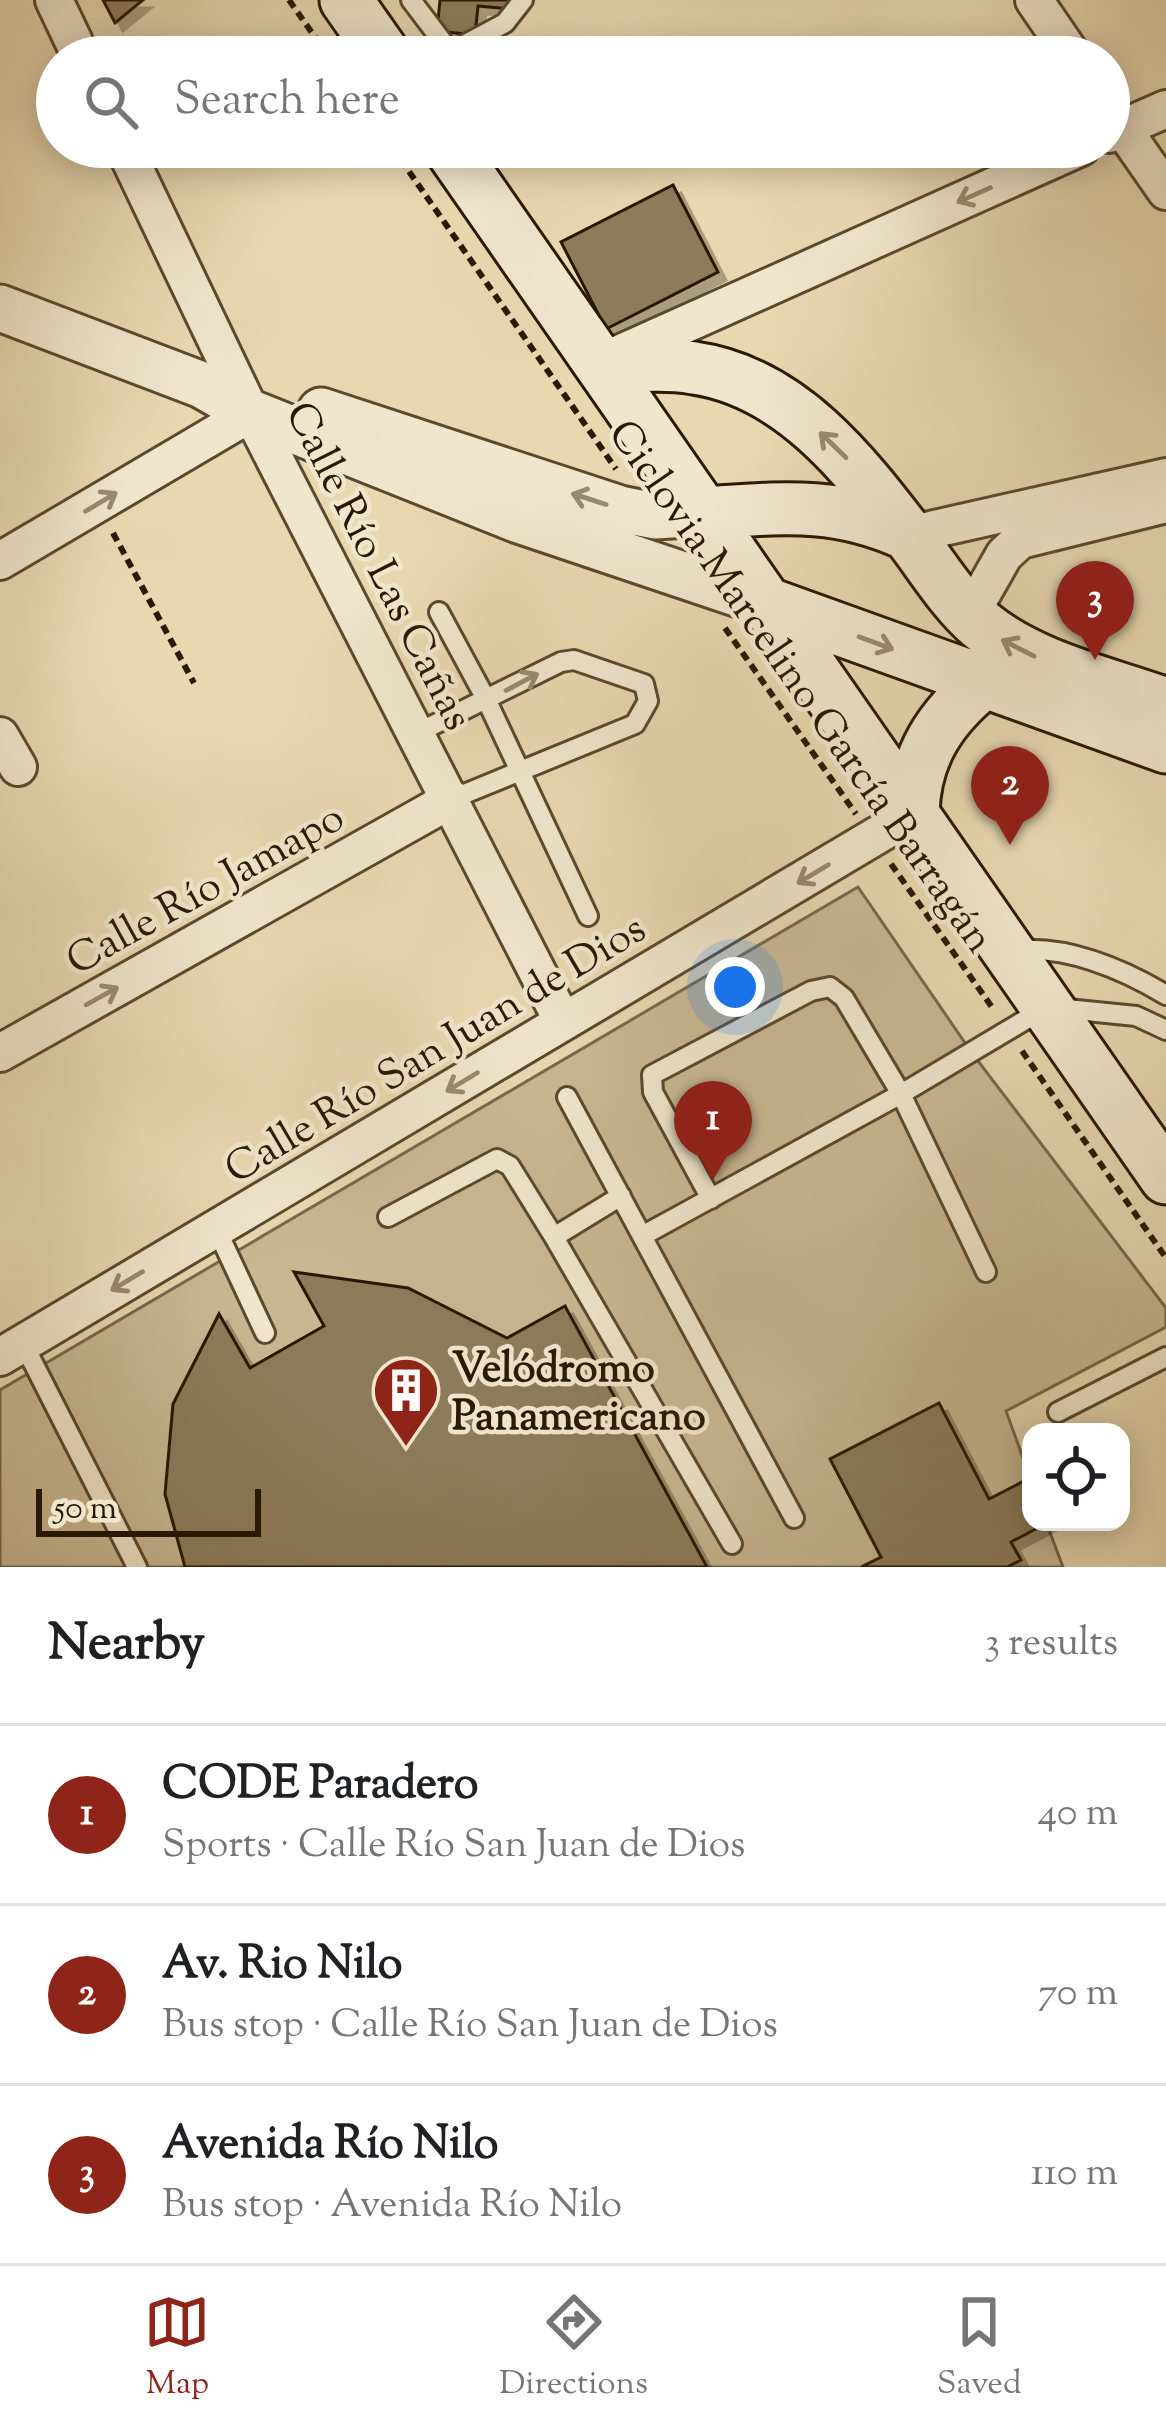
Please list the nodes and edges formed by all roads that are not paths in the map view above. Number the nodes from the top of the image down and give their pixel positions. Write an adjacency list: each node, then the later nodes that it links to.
1 (54, 0): 6 (street)
2 (346, 0): 7 (main road)
3 (411, 0): 8 (lane)
4 (523, 0): 9 (lane)
5 (1034, 0): 10 (street)
6 (71, 36)
7 (371, 36)
8 (436, 36)
9 (482, 36)
10 (1059, 36)
11 (1166, 109): 12 (street)
12 (1130, 119)
13 (1130, 145): 17 (street)
14 (133, 168): 20 (street, Calle Río Las Cañas)
15 (464, 168): 19 (main road)
16 (1035, 168): 19 (street, one-way to 19)
17 (1166, 191)
18 (0, 308): 20 (street)
19 (601, 365): 23 (main road); 24 (main road, one-way to 19)
20 (230, 394): 23 (street, one-way to 20); 25 (street, one-way to 20); 26 (street); 32 (street, Calle Río Las Cañas)
21 (1166, 477): 24 (street)
22 (1166, 504): 28 (street)
23 (704, 513): 24 (main road); 26 (main road)
24 (908, 535): 28 (main road)
25 (0, 561)
26 (766, 603): 29 (main road, one-way to 29); 36 (main road)
27 (439, 612): 30 (lane)
28 (970, 615): 31 (main road, one-way to 28)
29 (984, 682): 33 (main road); 36 (main road)
30 (488, 701): 32 (lane); 34 (lane); 34 (lane, one-way to 34)
31 (1166, 704)
32 (417, 733): 35 (street, Calle Río Las Cañas)
33 (1166, 747)
34 (518, 772): 35 (lane); 37 (lane)
35 (452, 799): 41 (street, Calle Río Las Cañas); 43 (street, Calle Río Jamapo, one-way to 35)
36 (893, 826): 38 (main road); 41 (street, Calle Río San Juan de Dios, one-way to 41)
37 (588, 916)
38 (1009, 952): 39 (lane); 40 (main road)
39 (1166, 994)
40 (1028, 1019): 42 (lane); 44 (lane); 46 (main road)
41 (563, 1022): 50 (street, Calle Río San Juan de Dios, one-way to 50)
42 (1166, 1030)
43 (0, 1053)
44 (901, 1094): 48 (lane); 48 (lane); 53 (lane)
45 (567, 1097): 47 (lane)
46 (1166, 1178)
47 (621, 1196): 51 (lane); 52 (lane)
48 (710, 1199): 51 (lane)
49 (388, 1217): 52 (lane)
50 (216, 1228): 54 (lane); 55 (street, Calle Río San Juan de Dios, one-way to 55)
51 (642, 1236): 58 (lane)
52 (554, 1237): 59 (lane)
53 (986, 1272)
54 (265, 1334)
55 (11, 1350): 60 (lane)
56 (1166, 1357): 57 (lane)
57 (1058, 1412)
58 (794, 1517)
59 (732, 1544)
60 (136, 1567)

